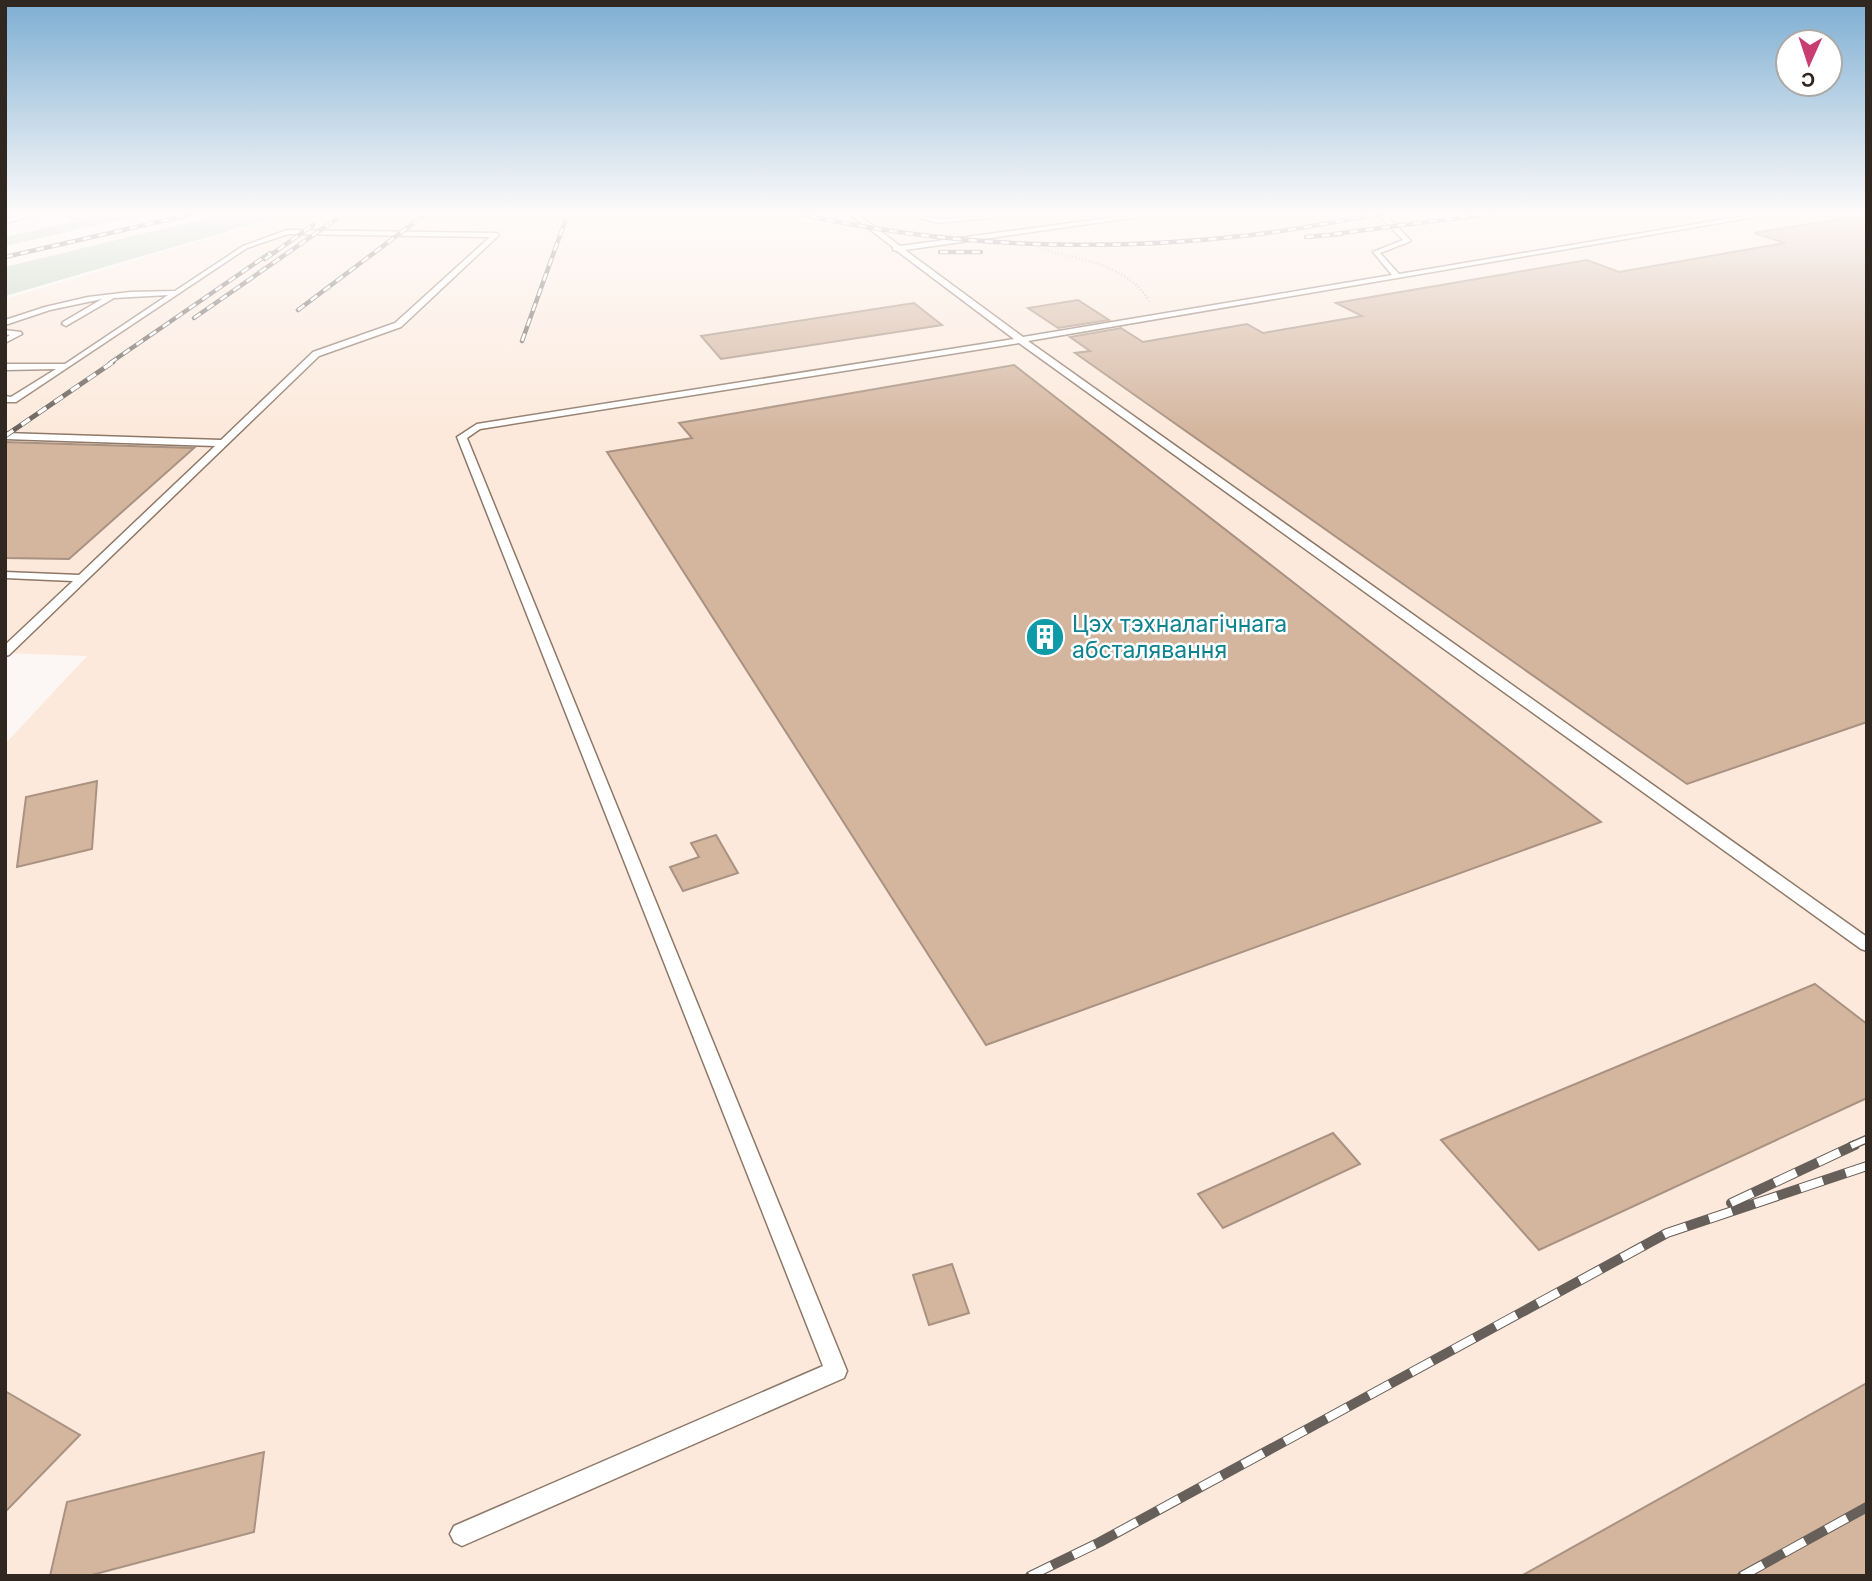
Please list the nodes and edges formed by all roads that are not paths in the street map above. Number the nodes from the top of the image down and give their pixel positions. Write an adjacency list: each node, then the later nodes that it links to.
1 (185, 287): 6 (lane)
2 (440, 287): 16 (lane)
3 (947, 287): 10 (lane)
4 (1339, 287): 10 (lane)
5 (118, 293): 6 (lane); 7 (lane); 8 (lane)
6 (176, 293): 12 (lane)
7 (5, 323)
8 (66, 324)
9 (5, 332): 11 (lane)
10 (1021, 340): 20 (lane); 21 (lane)
11 (5, 341)
12 (67, 366): 13 (lane); 14 (lane)
13 (5, 367)
14 (8, 401)
15 (5, 436): 16 (lane)
16 (222, 443): 18 (lane)
17 (5, 575): 18 (lane)
18 (80, 578): 19 (lane)
19 (5, 652)
20 (1867, 945)
21 (463, 1534)

